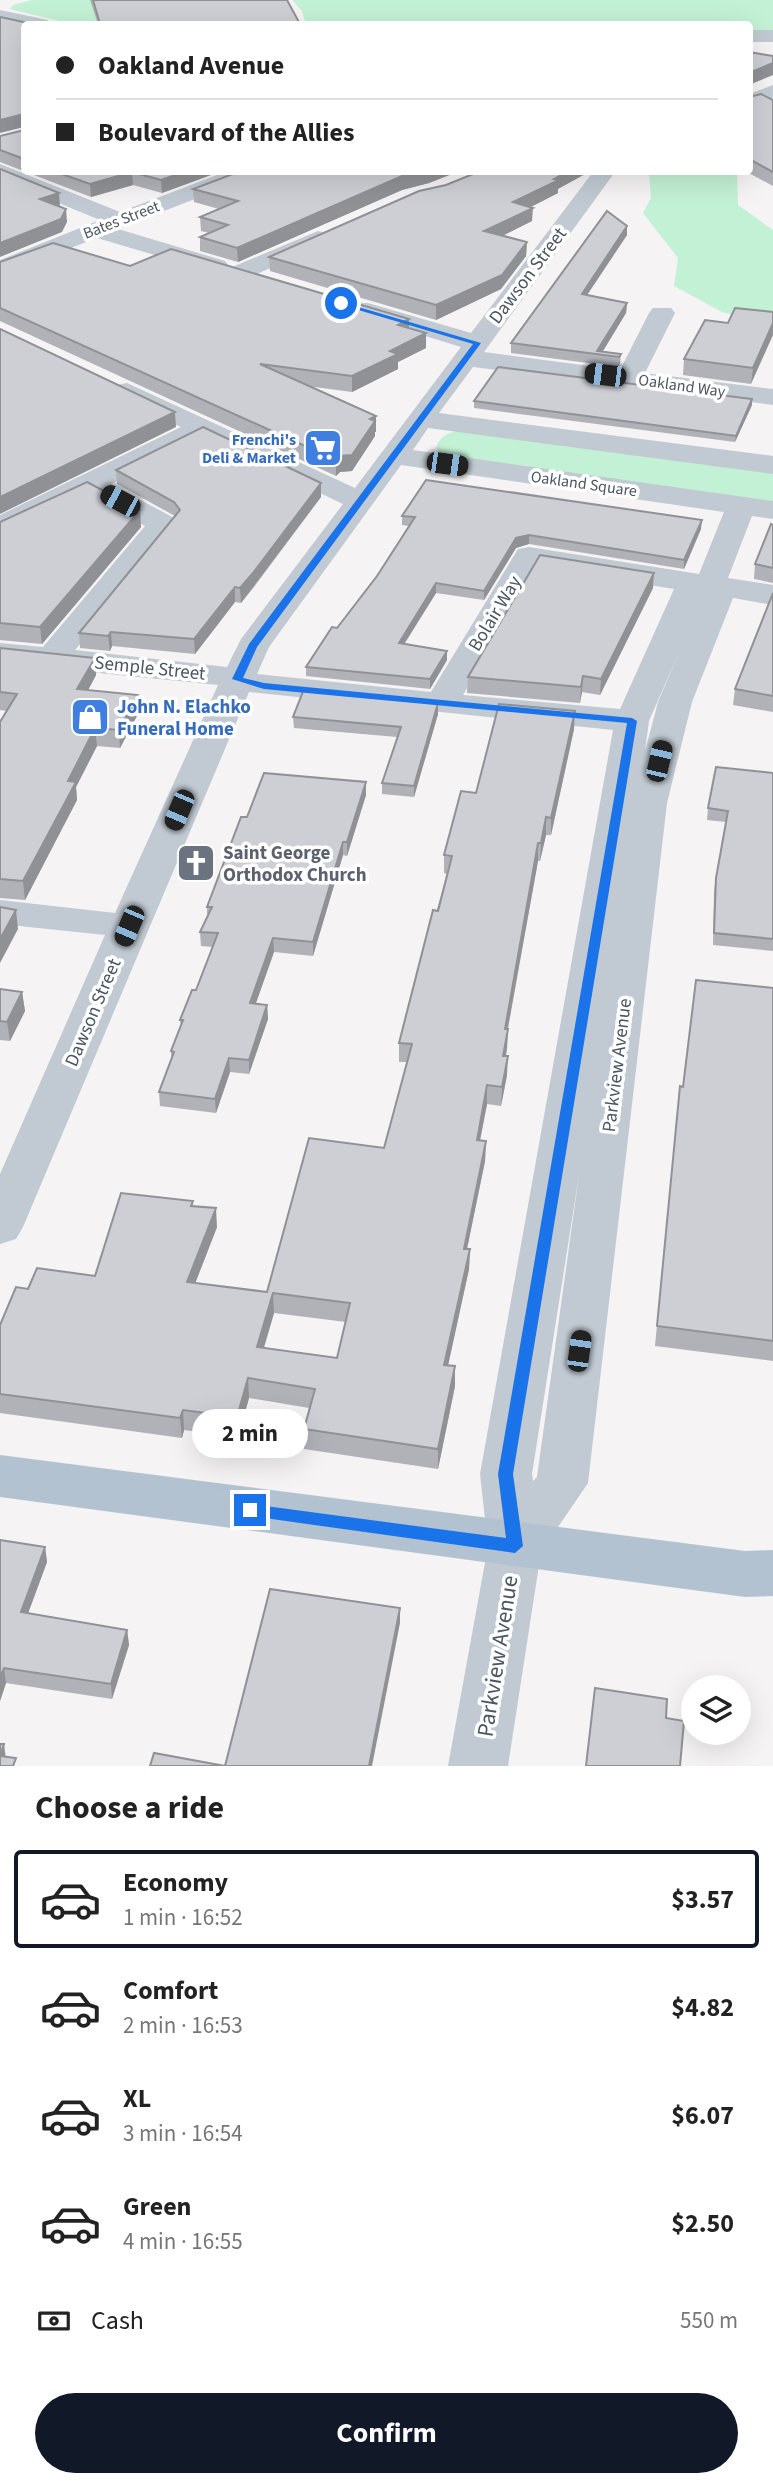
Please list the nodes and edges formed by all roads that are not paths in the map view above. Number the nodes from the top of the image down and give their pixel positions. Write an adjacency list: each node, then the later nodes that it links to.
1 (0, 15): 2 (street)
2 (28, 21)
3 (753, 36): 4 (street)
4 (773, 36)
5 (0, 171): 10 (street)
6 (193, 175): 9 (street)
7 (236, 175): 9 (street, Bates Street)
8 (602, 175): 18 (street, Dawson Street)
9 (216, 183): 10 (street, Bates Street)
10 (119, 220): 12 (street, Bates Street)
11 (337, 229): 14 (street)
12 (95, 230): 13 (street, Bates Street); 14 (street)
13 (0, 268)
14 (239, 273): 15 (street)
15 (277, 284)
16 (341, 303): 18 (street, Oakland Way)
17 (662, 313): 19 (street)
18 (472, 350): 19 (street, Oakland Way); 22 (street, Dawson Street)
19 (629, 377): 21 (street, Oakland Way)
20 (108, 382): 23 (street)
21 (773, 397)
22 (421, 419): 24 (street, Dawson Street); 25 (street)
23 (204, 428): 26 (street); 27 (street)
24 (395, 456): 27 (street, Dawson Street); 28 (street, Oakland Square)
25 (766, 457)
26 (88, 484): 30 (street); 34 (street)
27 (359, 501): 35 (street, Dawson Street)
28 (741, 506): 29 (street, Oakland Square); 31 (street, Parkview Avenue)
29 (773, 510)
30 (1, 525)
31 (710, 584): 32 (street, Bolair Way); 36 (street, Bolair Way); 37 (street, Parkview Avenue)
32 (773, 595)
33 (0, 653): 34 (street, Semple Street)
34 (52, 657): 35 (street, Semple Street)
35 (237, 679): 36 (street, Semple Street); 39 (street, Dawson Street)
36 (442, 701): 37 (street, Semple Street)
37 (649, 707): 40 (street, Parkview Avenue)
38 (0, 912): 39 (street)
39 (129, 926): 43 (street, Dawson Street)
40 (614, 926): 41 (street, Parkview Avenue); 42 (street, Parkview Avenue)
41 (574, 1061): 42 (street); 44 (street, Parkview Avenue)
42 (616, 1065): 45 (street, Parkview Avenue)
43 (0, 1227)
44 (544, 1242): 45 (street); 47 (street, Parkview Avenue)
45 (593, 1248): 47 (street, Parkview Avenue)
46 (0, 1476): 47 (main road)
47 (515, 1546): 48 (main road); 49 (street, Parkview Avenue)
48 (773, 1573)
49 (478, 1766)

